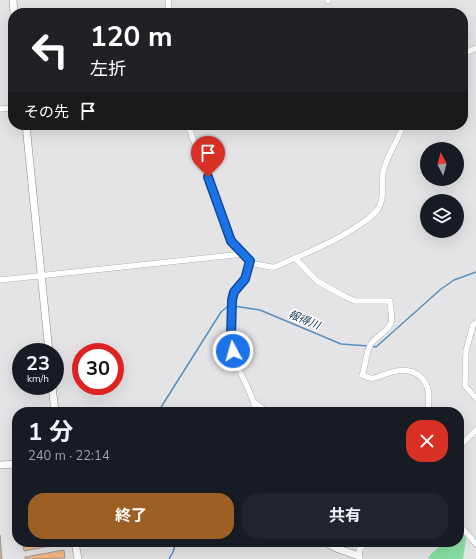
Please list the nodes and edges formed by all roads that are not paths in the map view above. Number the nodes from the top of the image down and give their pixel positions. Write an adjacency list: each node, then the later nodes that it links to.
1 (26, 130): 7 (street)
2 (190, 130): 4 (street)
3 (401, 130): 5 (street)
4 (243, 254): 6 (street); 7 (street)
5 (295, 258): 6 (street); 17 (street)
6 (250, 261): 13 (street)
7 (41, 276): 8 (street); 10 (street)
8 (0, 280)
9 (476, 323): 12 (street)
10 (48, 343)
11 (53, 395): 14 (street)
12 (476, 398)
13 (254, 402): 15 (street); 16 (street)
14 (54, 407)
15 (255, 407)
16 (261, 407)
17 (429, 407)
18 (476, 430): 19 (street)
19 (464, 442)
20 (12, 464): 21 (street)
21 (0, 465)
22 (464, 530): 23 (street)
23 (476, 544)
24 (76, 547): 28 (street)
25 (334, 547): 27 (street)
26 (362, 547): 27 (street)
27 (359, 557)
28 (78, 559)

